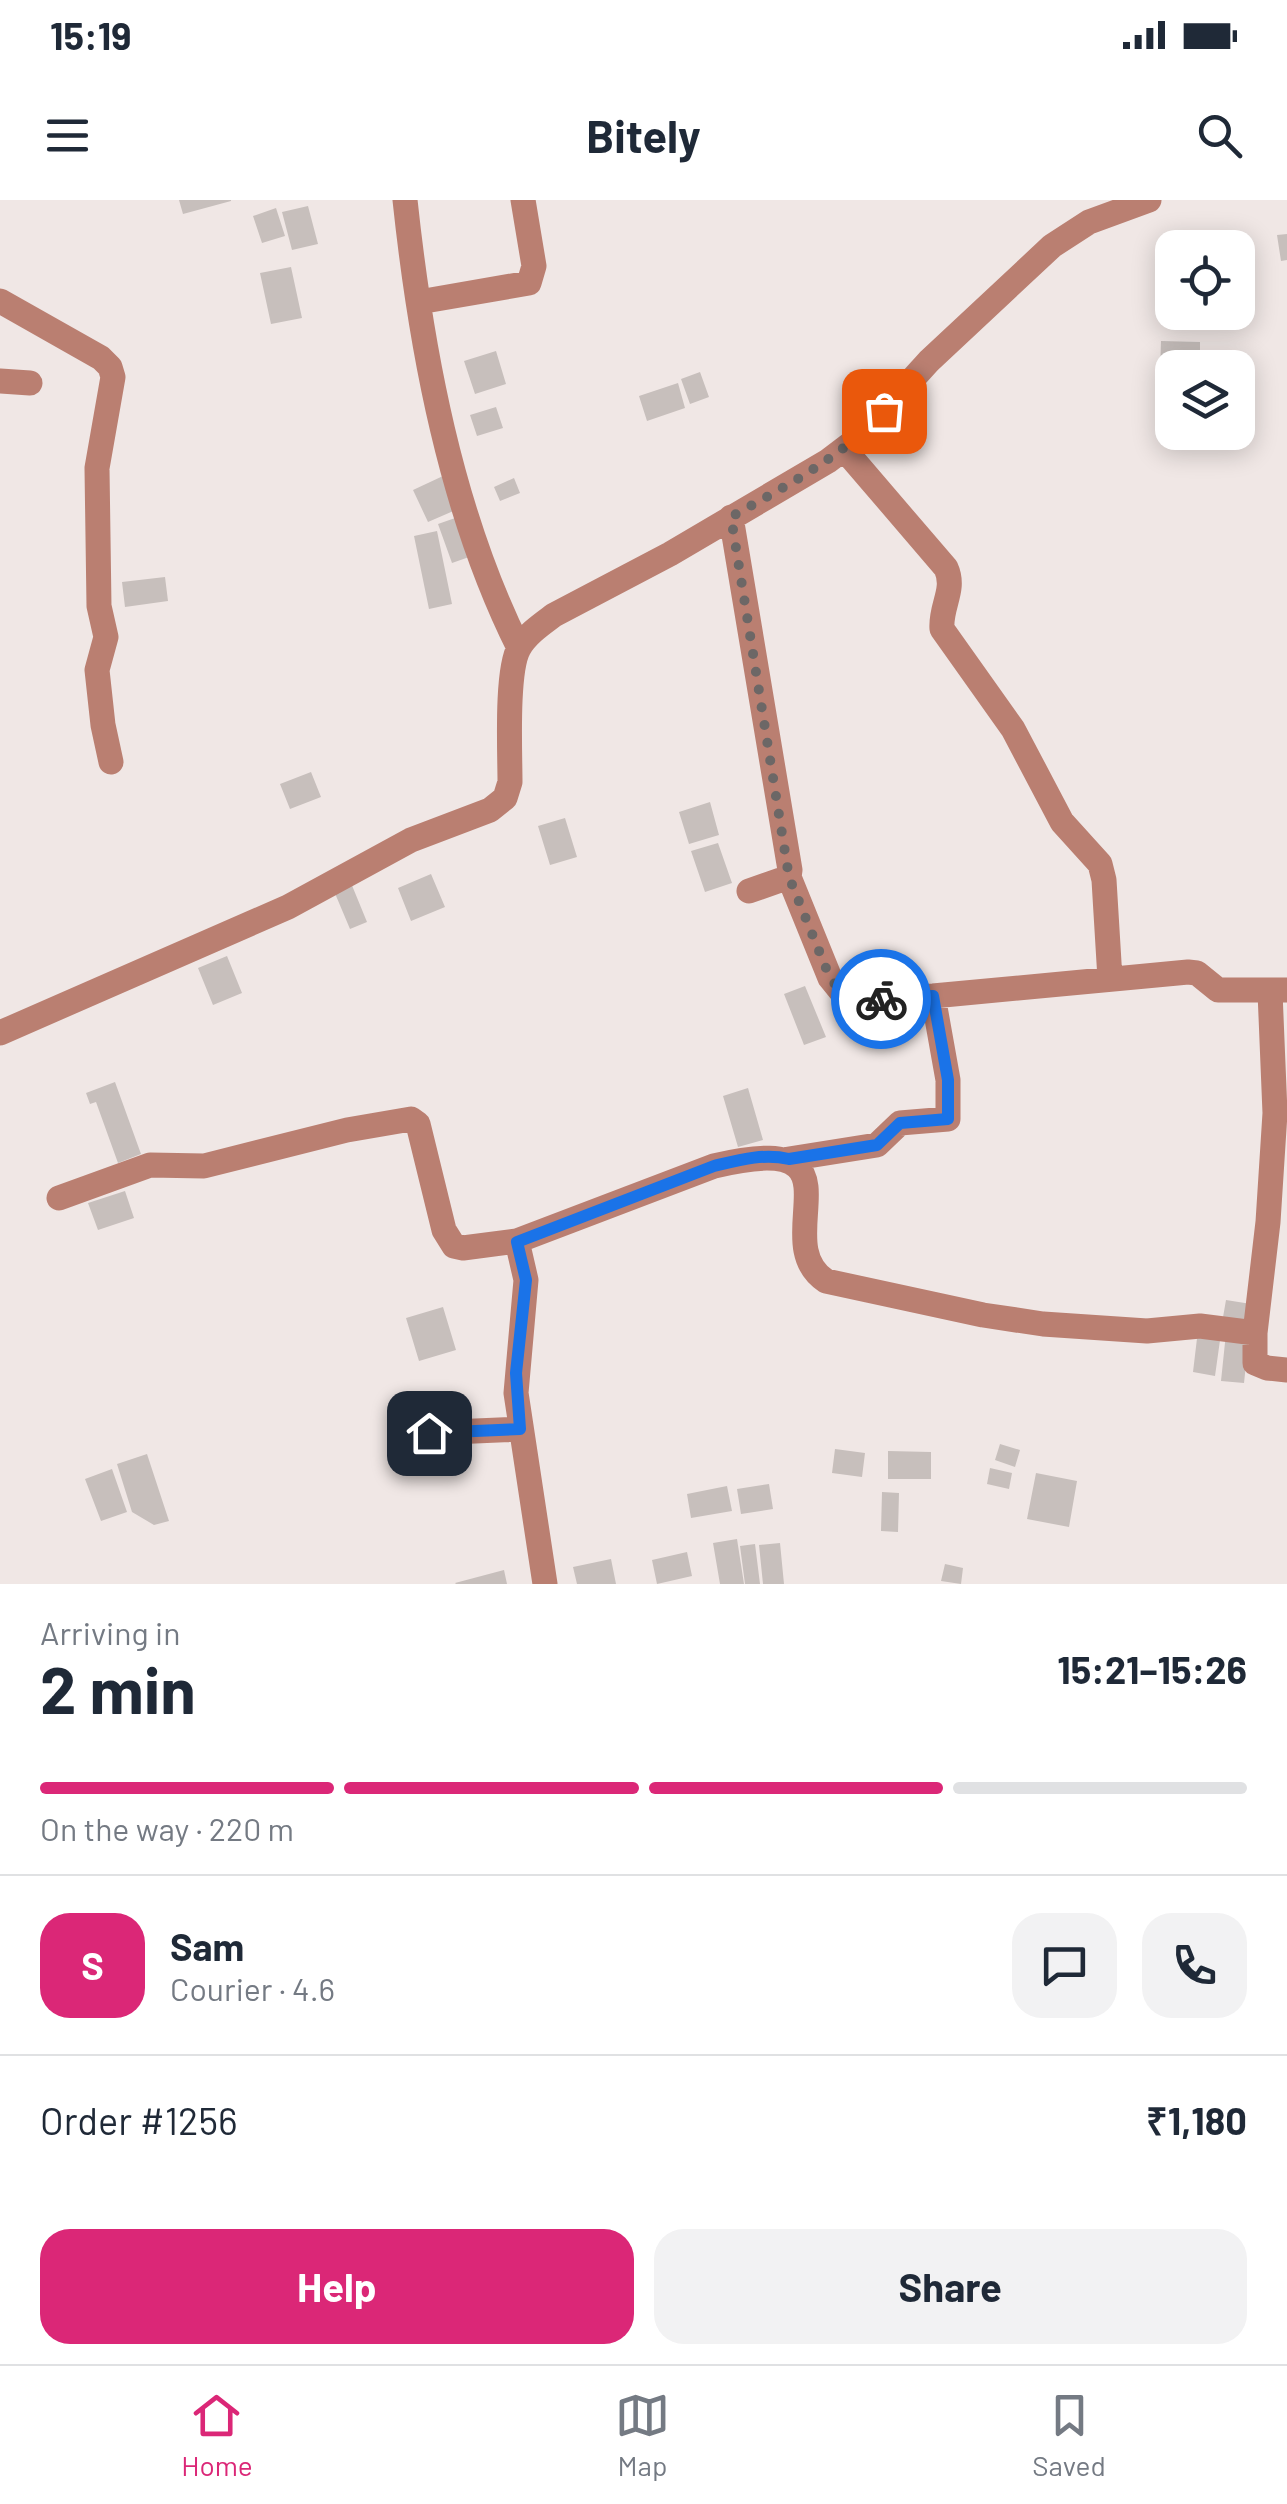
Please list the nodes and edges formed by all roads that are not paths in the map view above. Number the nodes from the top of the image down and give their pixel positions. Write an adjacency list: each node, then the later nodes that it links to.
1 (406, 200): 5 (street)
2 (523, 200): 5 (street)
3 (1142, 201): 8 (street)
4 (0, 302): 11 (street)
5 (419, 302): 10 (street)
6 (0, 381): 7 (street)
7 (30, 383)
8 (844, 449): 9 (street); 14 (street)
9 (731, 517): 10 (street); 12 (street)
10 (518, 648): 17 (street)
11 (111, 762)
12 (789, 877): 13 (street); 16 (street)
13 (749, 892)
14 (1110, 980): 15 (street); 16 (street)
15 (1278, 991): 21 (street)
16 (933, 996): 18 (street)
17 (0, 1033)
18 (789, 1159): 20 (street); 21 (street)
19 (59, 1198): 20 (street)
20 (517, 1242): 23 (street)
21 (1254, 1333): 22 (street)
22 (1287, 1370)
23 (520, 1429): 24 (street); 25 (street)
24 (429, 1433)
25 (544, 1584)

